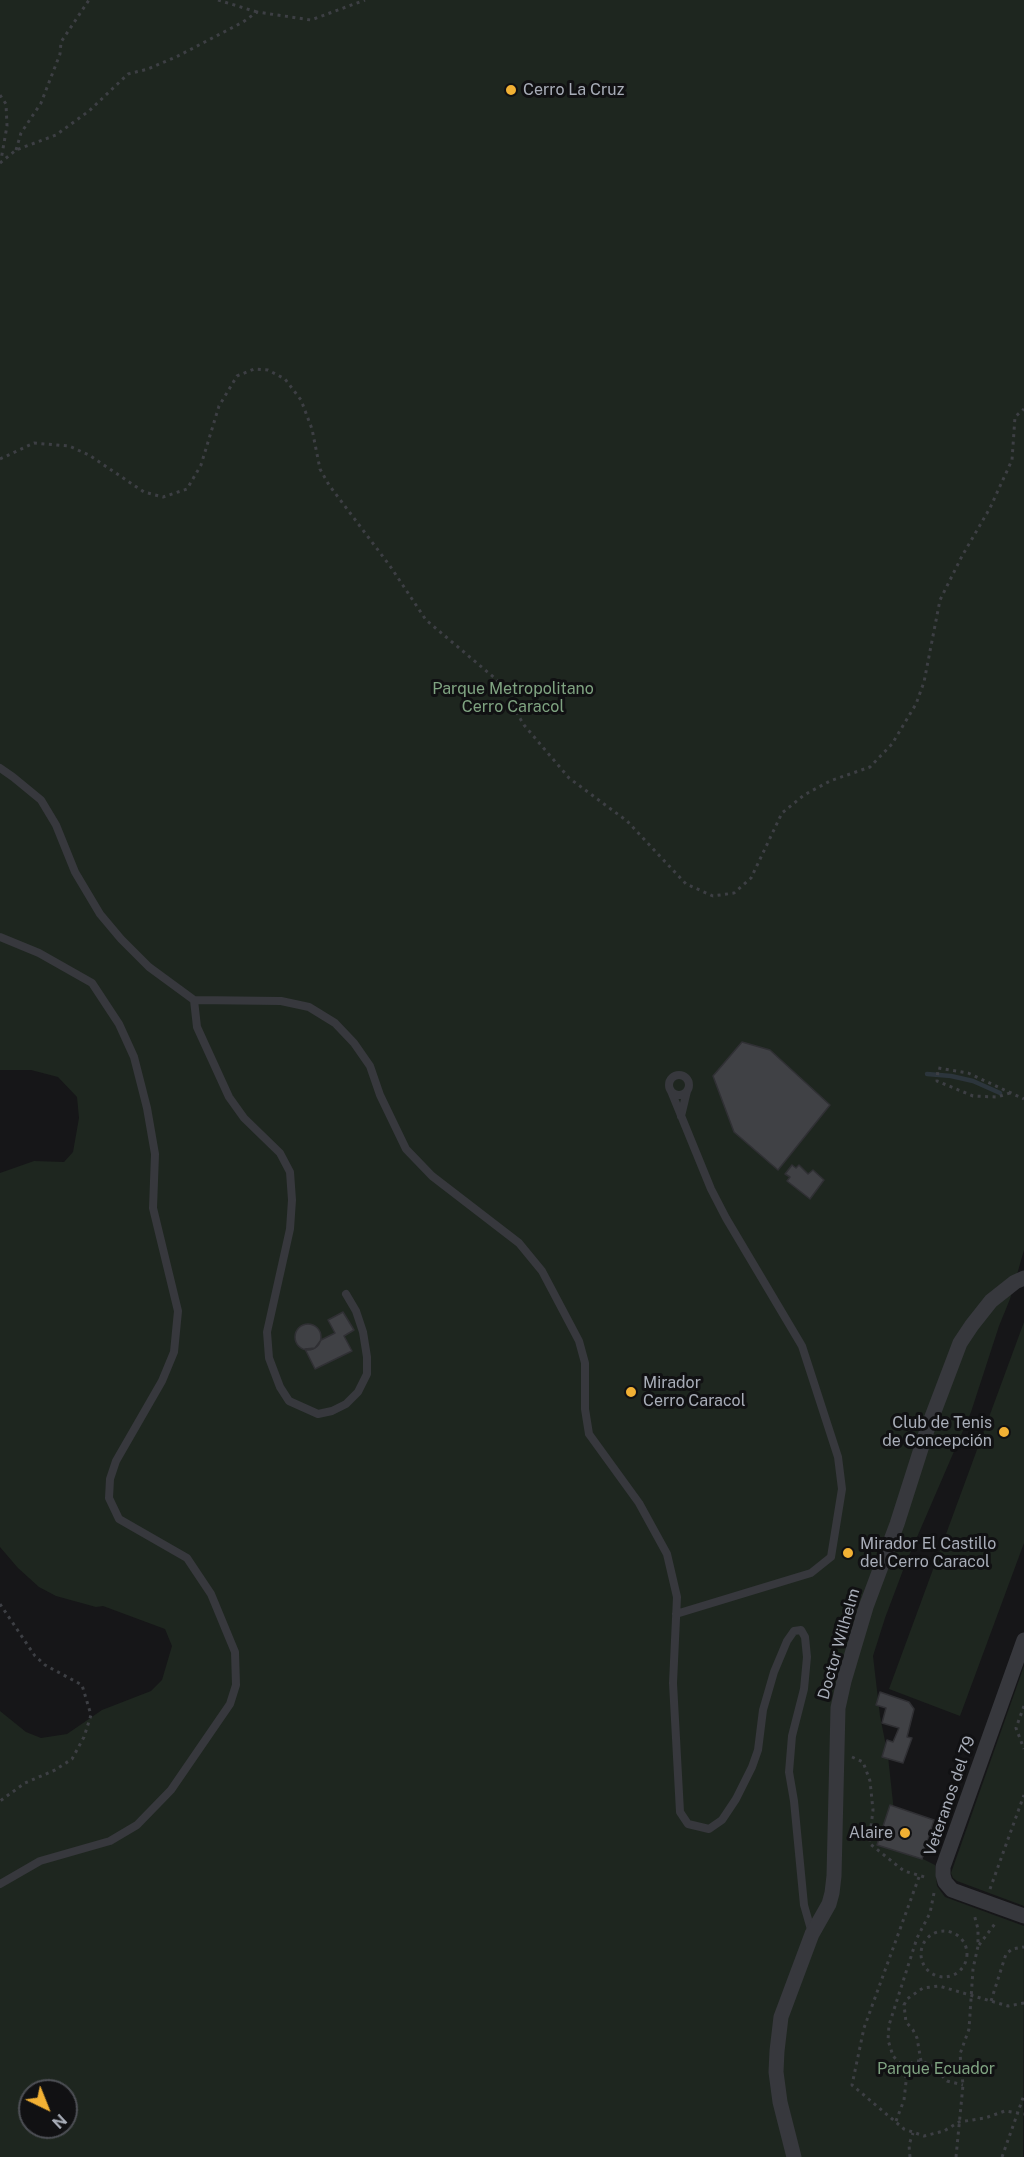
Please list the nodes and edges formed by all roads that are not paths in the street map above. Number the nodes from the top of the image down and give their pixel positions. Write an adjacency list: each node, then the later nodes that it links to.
1 (0, 768): 3 (lane)
2 (0, 937): 11 (lane)
3 (194, 1000): 8 (lane); 9 (lane)
4 (671, 1091): 5 (lane); 5 (lane); 6 (lane)
5 (687, 1091): 6 (lane)
6 (681, 1118): 9 (lane)
7 (1024, 1278): 13 (street, Doctor Wilhelm)
8 (346, 1294)
9 (676, 1614): 13 (lane)
10 (1024, 1640): 12 (street, Veteranos del 79)
11 (0, 1884)
12 (1024, 1916)
13 (812, 1934): 14 (street, Doctor Wilhelm)
14 (794, 2157)

